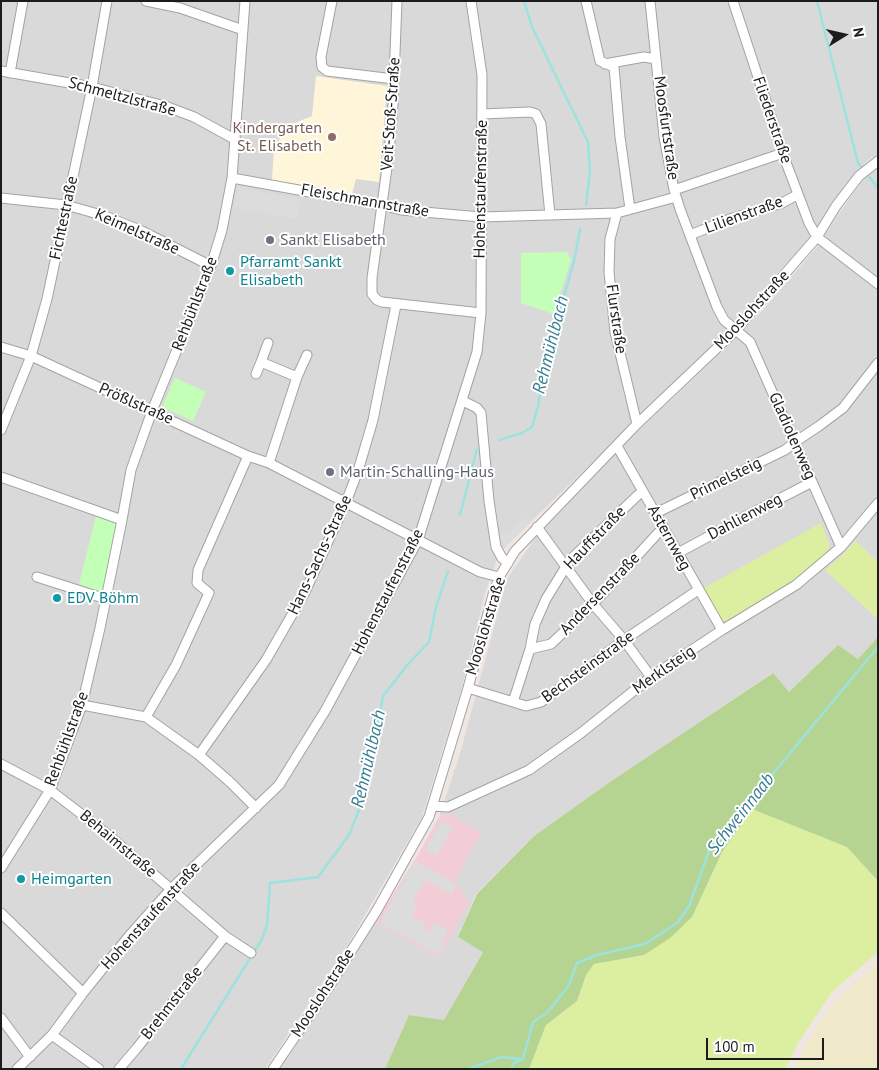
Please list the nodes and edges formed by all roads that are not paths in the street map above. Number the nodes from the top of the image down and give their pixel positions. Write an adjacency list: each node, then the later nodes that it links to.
1 (23, 1): 15 (street)
2 (107, 1): 17 (street, Fichtestraße)
3 (146, 1): 11 (street)
4 (245, 1): 12 (street, Rehbühlstraße)
5 (332, 1): 16 (street)
6 (397, 1): 16 (street, Veit-Stoß-Straße)
7 (471, 1): 18 (street, Hohenstaufenstraße)
8 (586, 1): 14 (street)
9 (650, 1): 13 (street, Moosfurtstraße)
10 (733, 1): 20 (street, Fliederstraße)
11 (180, 5): 12 (street)
12 (244, 30): 19 (street, Rehbühlstraße)
13 (656, 59): 14 (street); 23 (street, Moosfurtstraße)
14 (604, 64): 28 (street)
15 (6, 72): 17 (street, Schmeltzlstraße)
16 (394, 79): 27 (street, Veit-Stoß-Straße)
17 (92, 87): 19 (street, Schmeltzlstraße); 26 (street, Fichtestraße)
18 (482, 114): 30 (street); 31 (street, Hohenstaufenstraße)
19 (236, 140): 22 (street, Rehbühlstraße)
20 (783, 153): 23 (street, Fleischmannstraße); 24 (street, Fliederstraße)
21 (877, 162): 33 (street, Mooslohstraße)
22 (232, 178): 27 (street, Fleischmannstraße); 34 (street, Rehbühlstraße)
23 (675, 194): 28 (street, Fleischmannstraße); 32 (street, Moosfurtstraße)
24 (797, 195): 32 (street, Lilienstraße); 33 (street, Fliederstraße)
25 (1, 198): 26 (street, Keimelstraße)
26 (66, 205): 34 (street, Keimelstraße); 42 (street, Fichtestraße)
27 (382, 205): 31 (street, Fleischmannstraße); 36 (street, Veit-Stoß-Straße)
28 (630, 209): 29 (street, Fleischmannstraße)
29 (617, 213): 30 (street, Fleischmannstraße); 49 (street, Flurstraße)
30 (550, 215): 31 (street, Fleischmannstraße)
31 (481, 217): 37 (street, Hohenstaufenstraße)
32 (690, 235): 38 (street, Moosfurtstraße)
33 (817, 236): 35 (street); 38 (street, Mooslohstraße)
34 (211, 266): 48 (street, Rehbühlstraße)
35 (878, 284)
36 (396, 305): 37 (street, Veit-Stoß-Straße); 58 (street, Hans-Sachs-Straße)
37 (480, 313): 47 (street, Hohenstaufenstraße)
38 (736, 330): 49 (street, Mooslohstraße); 51 (street, Gladiolenweg)
39 (268, 344): 43 (street)
40 (1, 348): 42 (street, Prößlstraße)
41 (307, 355): 46 (street)
42 (31, 356): 48 (street, Prößlstraße); 50 (street, Fichtestraße)
43 (261, 362): 45 (street); 46 (street)
44 (878, 363): 51 (street, Primelsteig)
45 (256, 374)
46 (297, 377): 54 (street)
47 (463, 400): 64 (street, Hohenstaufenstraße); 67 (street)
48 (152, 411): 53 (street, Prößlstraße); 61 (street, Rehbühlstraße)
49 (637, 424): 52 (street, Mooslohstraße)
50 (1, 430)
51 (794, 442): 56 (street, Gladiolenweg); 60 (street, Primelsteig)
52 (617, 446): 57 (street, Asternweg); 62 (street, Mooslohstraße)
53 (248, 456): 54 (street, Prößlstraße); 81 (street)
54 (269, 463): 58 (street, Prößlstraße)
55 (1, 477): 61 (street)
56 (812, 482): 65 (street, Gladiolenweg); 66 (street, Dahlienweg)
57 (643, 492): 60 (street, Asternweg); 68 (street, Hauffstraße)
58 (346, 502): 64 (street, Prößlstraße); 82 (street, Hans-Sachs-Straße)
59 (878, 503): 65 (street, Merklsteig)
60 (656, 513): 63 (street, Asternweg)
61 (122, 520): 72 (street, Rehbühlstraße)
62 (537, 527): 67 (street, Mooslohstraße); 68 (street)
63 (664, 530): 66 (street, Asternweg); 73 (street, Andersenstraße)
64 (418, 540): 70 (street, Prößlstraße); 86 (street, Hohenstaufenstraße)
65 (841, 546): 74 (street, Merklsteig)
66 (678, 554): 71 (street, Asternweg)
67 (508, 563): 70 (street, Mooslohstraße)
68 (566, 567): 73 (street); 76 (street, Hauffstraße)
69 (37, 577): 72 (street)
70 (499, 578): 78 (street, Mooslohstraße)
71 (698, 590): 74 (street, Asternweg); 75 (street, Bechsteinstraße)
72 (106, 599): 80 (street, Rehbühlstraße)
73 (593, 604): 75 (street); 76 (street, Andersenstraße)
74 (722, 630): 77 (street, Merklsteig)
75 (624, 640): 77 (street); 79 (street, Bechsteinstraße)
76 (530, 649): 79 (street, Hauffstraße)
77 (651, 676): 85 (street, Merklsteig)
78 (468, 688): 79 (street, Bechsteinstraße); 85 (street, Mooslohstraße)
79 (513, 702)
80 (82, 705): 81 (street); 84 (street, Rehbühlstraße)
81 (146, 718): 82 (street)
82 (199, 755): 86 (street)
83 (1, 764): 84 (street, Behaimstraße)
84 (50, 790): 87 (street, Rehbühlstraße); 88 (street, Behaimstraße)
85 (432, 806): 99 (street, Mooslohstraße)
86 (256, 808): 88 (street, Hohenstaufenstraße)
87 (1, 868)
88 (171, 889): 90 (street, Behaimstraße); 92 (street, Hohenstaufenstraße)
89 (1, 913): 92 (street)
90 (225, 936): 91 (street, Behaimstraße); 98 (street, Brehmstraße)
91 (251, 953)
92 (83, 993): 94 (street, Hohenstaufenstraße)
93 (1, 1018): 95 (street)
94 (52, 1035): 95 (street, Hohenstaufenstraße); 97 (street)
95 (30, 1057): 96 (street, Hohenstaufenstraße)
96 (17, 1069)
97 (99, 1069)
98 (119, 1069)
99 (273, 1069)

